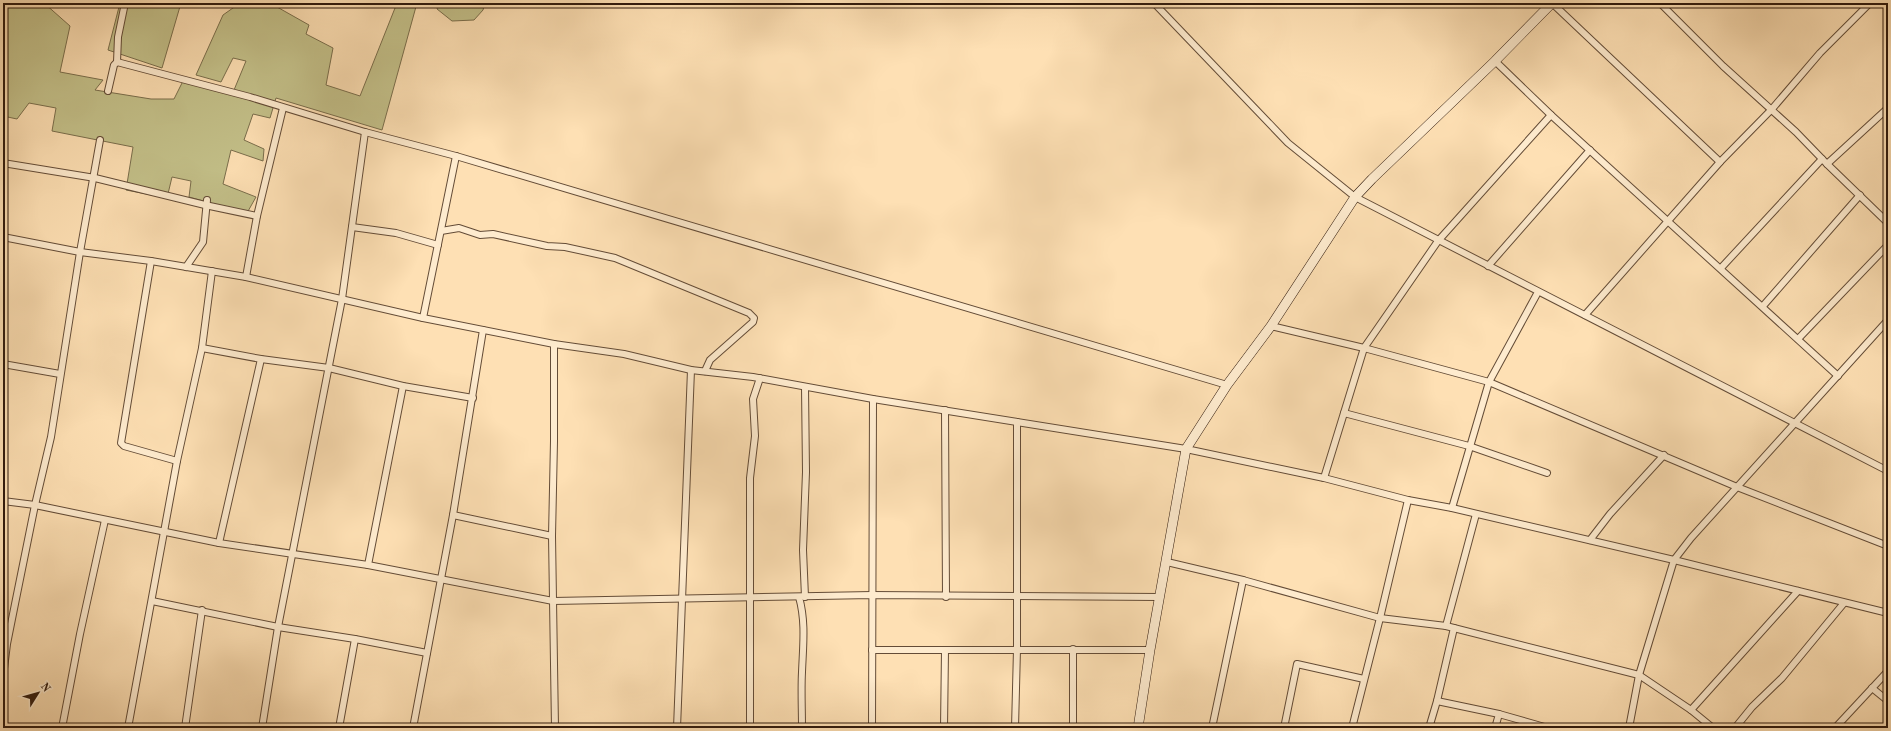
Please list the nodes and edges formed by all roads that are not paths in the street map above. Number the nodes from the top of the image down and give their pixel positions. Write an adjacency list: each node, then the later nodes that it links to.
1 (125, 3): 7 (street)
2 (1154, 3): 23 (street)
3 (1552, 3): 6 (street); 18 (street)
4 (1660, 3): 11 (street)
5 (1870, 3): 11 (street)
6 (1495, 61): 12 (street); 23 (street)
7 (118, 62): 8 (street); 9 (street)
8 (108, 91)
9 (283, 108): 13 (street); 25 (street)
10 (1888, 108): 20 (street)
11 (1772, 109): 17 (street); 18 (street)
12 (1551, 115): 15 (street); 31 (street)
13 (365, 132): 16 (street); 28 (street)
14 (100, 140): 21 (street)
15 (1590, 150): 26 (street); 36 (street)
16 (456, 156): 29 (street); 63 (street)
17 (1822, 159): 20 (street); 38 (street)
18 (1720, 162): 26 (street)
19 (3, 163): 21 (street)
20 (1827, 164): 22 (street)
21 (95, 178): 24 (street); 34 (street)
22 (1860, 195): 27 (street); 43 (street)
23 (1355, 197): 31 (street); 47 (street)
24 (206, 203): 25 (street); 37 (street)
25 (257, 216): 40 (street)
26 (1668, 220): 38 (street); 44 (street)
27 (1888, 223)
28 (352, 227): 32 (street); 42 (street)
29 (441, 231): 32 (street); 57 (street)
30 (3, 237): 34 (street)
31 (1438, 241): 36 (street); 52 (street)
32 (438, 245): 45 (street)
33 (1888, 245): 49 (street)
34 (80, 252): 35 (street); 58 (street)
35 (151, 261): 37 (street); 74 (street)
36 (1488, 266): 41 (street)
37 (186, 267): 39 (street)
38 (1721, 268): 43 (street)
39 (212, 271): 40 (street); 51 (street)
40 (246, 277): 42 (street)
41 (1538, 292): 44 (street); 61 (street)
42 (342, 299): 45 (street); 55 (street)
43 (1763, 306): 49 (street)
44 (1585, 315): 70 (street)
45 (423, 318): 48 (street)
46 (1887, 324): 59 (street)
47 (1271, 326): 52 (street); 63 (street)
48 (483, 330): 50 (street); 65 (street)
49 (1798, 339): 59 (street)
50 (554, 344): 56 (street); 87 (street)
51 (202, 348): 53 (street); 74 (street)
52 (1364, 348): 61 (street); 68 (street)
53 (261, 359): 55 (street); 89 (street)
54 (3, 364): 58 (street)
55 (329, 368): 62 (street); 91 (street)
56 (691, 370): 57 (street); 104 (street)
57 (706, 371): 60 (street)
58 (60, 374): 81 (street)
59 (1838, 376): 70 (street)
60 (760, 378): 64 (street); 103 (street)
61 (1489, 382): 71 (street); 73 (street)
62 (403, 386): 65 (street); 94 (street)
63 (1227, 386): 72 (street)
64 (805, 387): 66 (street); 99 (street)
65 (473, 398): 84 (street)
66 (873, 399): 67 (street); 98 (street)
67 (945, 410): 69 (street); 100 (street)
68 (1344, 413): 71 (street); 77 (street)
69 (1017, 422): 72 (street); 101 (street)
70 (1795, 423): 75 (street); 78 (street)
71 (1469, 446): 76 (street); 82 (street)
72 (1186, 449): 77 (street); 93 (street)
73 (1664, 455): 78 (street); 88 (street)
74 (176, 461): 86 (street)
75 (1888, 471)
76 (1547, 473)
77 (1324, 478): 79 (street)
78 (1737, 487): 90 (street); 92 (street)
79 (1408, 500): 82 (street); 110 (street)
80 (3, 501): 81 (street)
81 (35, 505): 85 (street); 123 (street)
82 (1452, 508): 83 (street)
83 (1476, 514): 88 (street); 111 (street)
84 (453, 515): 87 (street); 95 (street)
85 (105, 520): 86 (street); 130 (street)
86 (164, 532): 89 (street); 105 (street)
87 (552, 536): 106 (street)
88 (1590, 540): 92 (street)
89 (219, 542): 91 (street)
90 (1888, 546)
91 (292, 554): 94 (street); 112 (street)
92 (1674, 560): 97 (street); 122 (street)
93 (1167, 562): 96 (street); 102 (street)
94 (368, 565): 95 (street)
95 (440, 578): 106 (street); 120 (street)
96 (1243, 580): 110 (street); 145 (street)
97 (1798, 591): 107 (street); 128 (street)
98 (872, 595): 99 (street); 100 (street); 117 (street)
99 (802, 597): 103 (street); 139 (street)
100 (946, 597): 101 (street)
101 (1016, 597): 102 (street); 115 (street)
102 (1160, 597): 119 (street)
103 (749, 598): 104 (street); 138 (street)
104 (682, 600): 106 (street); 137 (street)
105 (152, 601): 108 (street); 131 (street)
106 (553, 601): 136 (street)
107 (1844, 603): 109 (street); 153 (street)
108 (202, 610): 112 (street); 132 (street)
109 (1888, 613)
110 (1380, 618): 111 (street); 124 (street)
111 (1446, 626): 113 (street)
112 (278, 627): 114 (street); 133 (street)
113 (1454, 628): 122 (street); 127 (street)
114 (355, 639): 120 (street); 134 (street)
115 (1017, 649): 116 (street); 118 (street); 142 (street)
116 (1073, 649): 119 (street); 143 (street)
117 (872, 650): 118 (street); 140 (street)
118 (945, 650): 141 (street)
119 (1150, 650): 144 (street)
120 (427, 653): 135 (street)
121 (1888, 670): 125 (street)
122 (1638, 675): 128 (street); 151 (street)
123 (3, 677)
124 (1364, 679): 146 (street); 147 (street)
125 (1872, 688): 126 (street); 154 (street)
126 (1888, 701)
127 (1438, 702): 129 (street); 148 (street)
128 (1691, 710): 152 (street)
129 (1499, 714): 149 (street); 150 (street)
130 (62, 728)
131 (128, 728)
132 (185, 728)
133 (262, 728)
134 (339, 728)
135 (413, 728)
136 (554, 728)
137 (677, 728)
138 (750, 728)
139 (802, 728)
140 (872, 728)
141 (944, 728)
142 (1015, 728)
143 (1073, 728)
144 (1138, 728)
145 (1212, 728)
146 (1284, 728)
147 (1352, 728)
148 (1429, 728)
149 (1495, 728)
150 (1548, 728)
151 (1629, 728)
152 (1713, 728)
153 (1735, 728)
154 (1835, 728)

